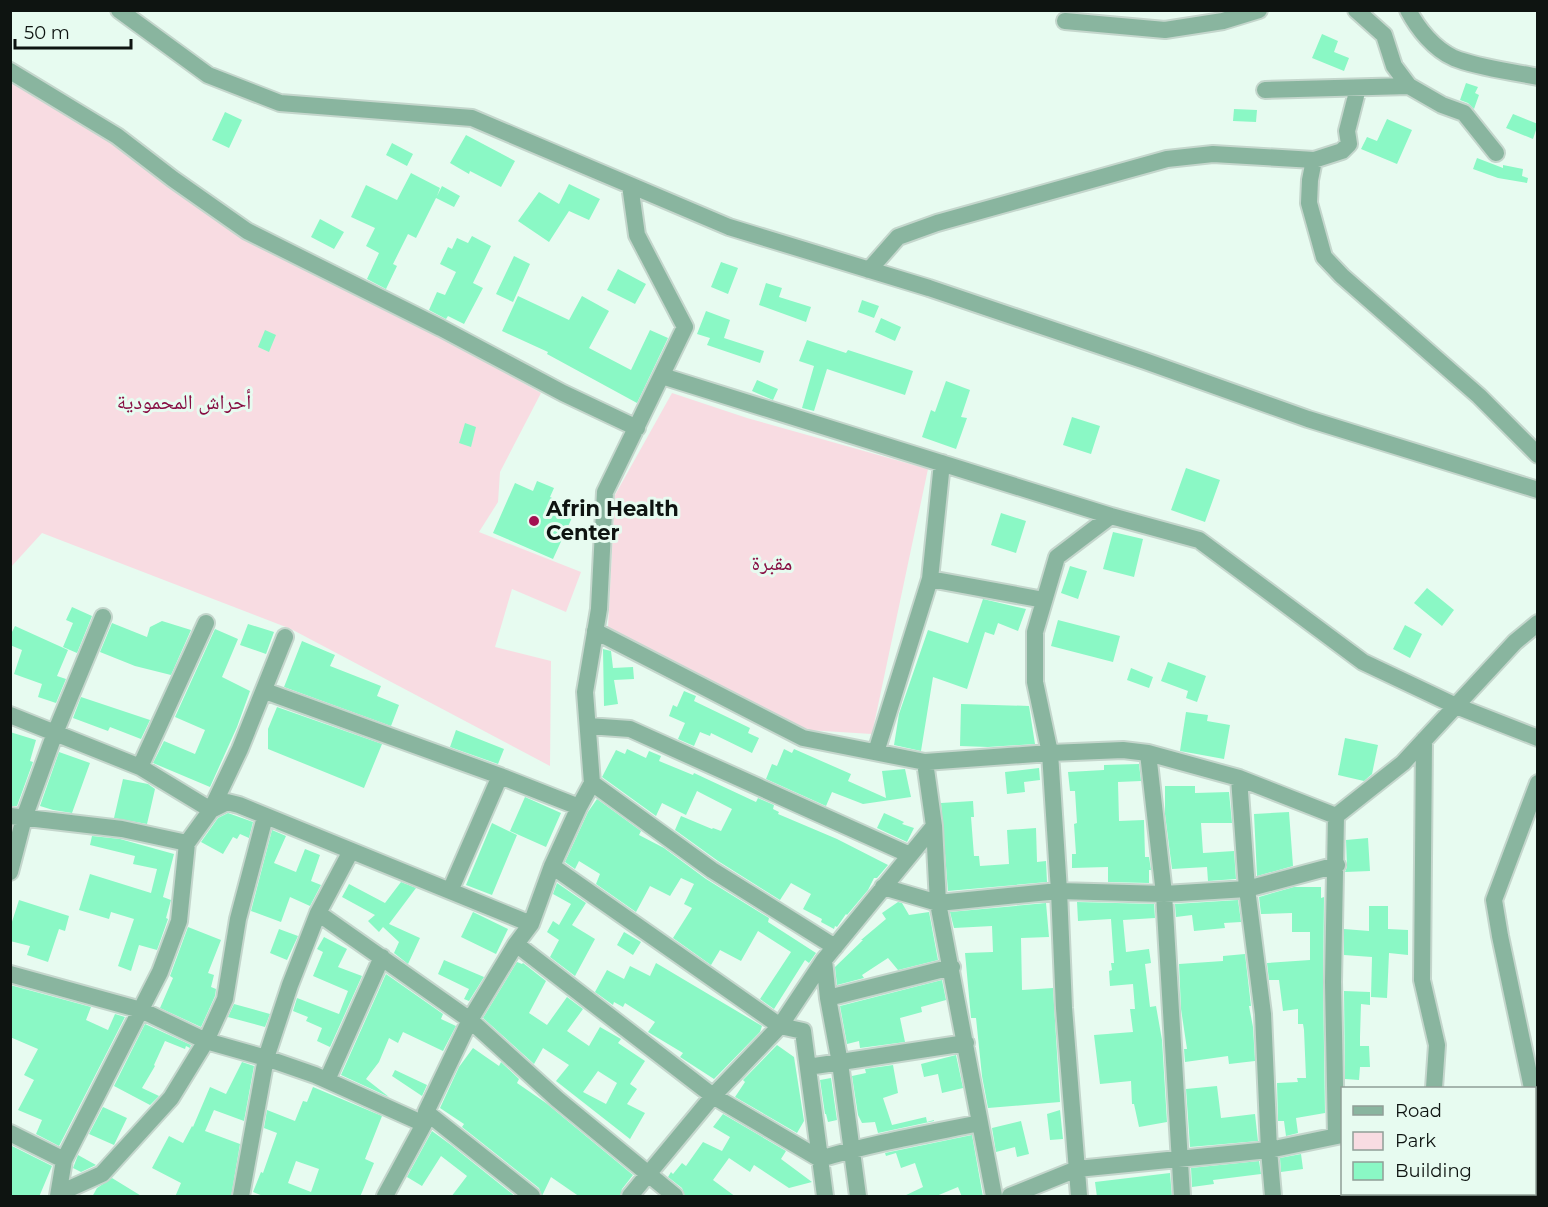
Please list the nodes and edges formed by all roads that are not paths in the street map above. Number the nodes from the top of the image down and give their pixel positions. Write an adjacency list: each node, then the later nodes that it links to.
1 (119, 10): 13 (street)
2 (1259, 10): 5 (street)
3 (1356, 10): 8 (street)
4 (1408, 10): 7 (street)
5 (1065, 21)
6 (10, 71): 16 (street)
7 (1538, 77)
8 (1409, 86): 9 (street); 11 (street)
9 (1359, 88): 10 (street); 12 (street)
10 (1265, 90)
11 (1496, 153)
12 (1314, 160): 14 (street); 17 (street)
13 (630, 185): 14 (street); 15 (street)
14 (869, 270): 19 (street)
15 (662, 376): 16 (street); 18 (street)
16 (637, 428): 26 (street)
17 (1538, 455)
18 (942, 463): 20 (street); 21 (street)
19 (1538, 490)
20 (1112, 516): 22 (street); 29 (street)
21 (930, 579): 22 (street); 35 (street)
22 (1044, 600): 36 (street)
23 (103, 617): 32 (street)
24 (206, 623): 39 (street)
25 (1538, 623): 29 (street)
26 (596, 631): 31 (street); 35 (street)
27 (285, 637): 28 (street)
28 (265, 691): 40 (street); 45 (street)
29 (1456, 706): 33 (street); 34 (street)
30 (10, 715): 32 (street)
31 (588, 726): 42 (street); 52 (street)
32 (55, 733): 39 (street); 47 (street)
33 (1538, 738)
34 (1424, 740): 46 (street); 80 (street)
35 (876, 752): 38 (street)
36 (1050, 753): 37 (street); 38 (street); 59 (street)
37 (1148, 753): 41 (street); 60 (street)
38 (926, 762): 49 (street)
39 (140, 767): 45 (street)
40 (500, 776): 44 (street); 58 (street)
41 (1239, 778): 46 (street); 57 (street)
42 (592, 783): 44 (street); 65 (street)
43 (1538, 783): 81 (street)
44 (579, 807): 54 (street)
45 (211, 810): 48 (street); 50 (street)
46 (1336, 816): 53 (street)
47 (17, 817): 50 (street); 55 (street)
48 (266, 817): 51 (street); 74 (street)
49 (934, 826): 52 (street); 61 (street)
50 (187, 843): 71 (street)
51 (351, 851): 58 (street); 62 (street)
52 (910, 855): 56 (street)
53 (1336, 865): 57 (street); 86 (street)
54 (552, 866): 63 (street); 73 (street)
55 (10, 872)
56 (884, 887): 61 (street); 65 (street)
57 (1247, 889): 60 (street); 88 (street)
58 (450, 891): 63 (street)
59 (1059, 891): 60 (street); 61 (street); 92 (street)
60 (1164, 894): 91 (street)
61 (938, 903): 68 (street)
62 (318, 913): 66 (street); 76 (street)
63 (531, 924): 64 (street)
64 (516, 945): 72 (street); 82 (street)
65 (835, 947): 67 (street)
66 (382, 957): 72 (street); 79 (street)
67 (824, 960): 70 (street); 73 (street)
68 (952, 967): 70 (street); 75 (street)
69 (10, 974): 71 (street)
70 (828, 998): 77 (street)
71 (141, 1010): 74 (street); 90 (street)
72 (470, 1020): 83 (street); 93 (street)
73 (780, 1026): 78 (street); 82 (street)
74 (206, 1041): 76 (street); 95 (street)
75 (966, 1043): 77 (street); 84 (street)
76 (266, 1058): 79 (street); 96 (street)
77 (840, 1063): 78 (street); 87 (street)
78 (808, 1067): 89 (street)
79 (327, 1080): 83 (street)
80 (1434, 1087)
81 (1532, 1087)
82 (713, 1096): 89 (street); 93 (street)
83 (425, 1118): 94 (street); 97 (street)
84 (980, 1123): 87 (street); 102 (street)
85 (10, 1133): 90 (street)
86 (1339, 1135): 88 (street)
87 (851, 1149): 89 (street); 101 (street)
88 (1269, 1150): 91 (street); 106 (street)
89 (820, 1159): 100 (street)
90 (64, 1160): 95 (street)
91 (1180, 1160): 92 (street); 105 (street)
92 (1077, 1169): 103 (street); 104 (street)
93 (647, 1174): 98 (street); 99 (street)
94 (392, 1193)
95 (62, 1195)
96 (241, 1197)
97 (532, 1197)
98 (630, 1197)
99 (675, 1197)
100 (825, 1197)
101 (858, 1197)
102 (994, 1197)
103 (1010, 1197)
104 (1079, 1197)
105 (1182, 1197)
106 (1273, 1197)

